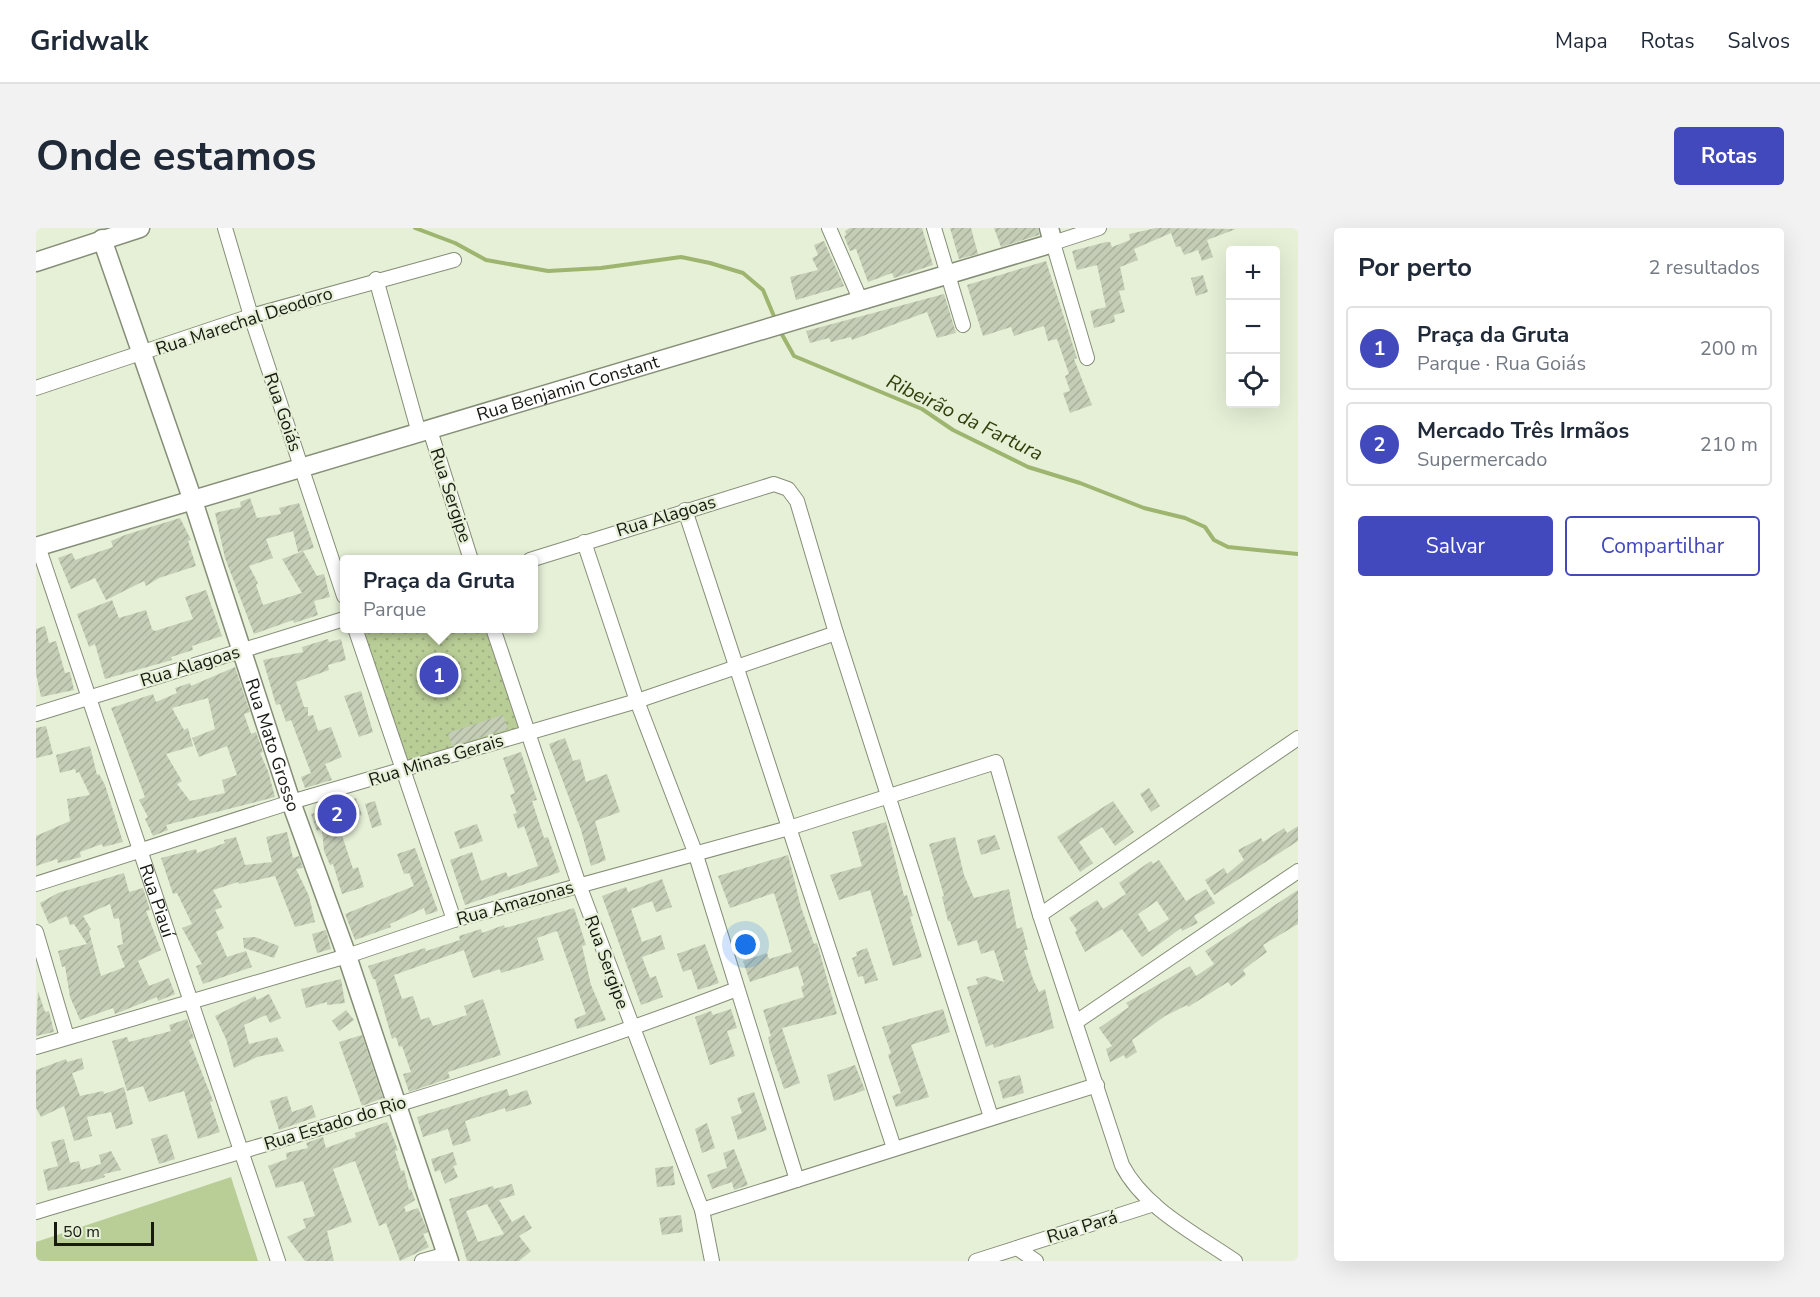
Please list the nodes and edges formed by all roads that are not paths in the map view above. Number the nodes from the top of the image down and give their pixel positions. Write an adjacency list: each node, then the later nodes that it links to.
1 (140, 228): 6 (street)
2 (225, 228): 13 (street, Rua Goiás)
3 (829, 228): 12 (street)
4 (934, 228): 10 (street)
5 (1099, 228): 7 (street, Rua Benjamin Constant)
6 (100, 234): 9 (street); 15 (street, Rua Mato Grosso)
7 (1051, 235): 10 (street, Rua Benjamin Constant); 16 (street)
8 (454, 260): 11 (street, Rua Marechal Deodoro)
9 (36, 262)
10 (947, 275): 12 (street, Rua Benjamin Constant); 14 (street)
11 (376, 279): 13 (street, Rua Marechal Deodoro); 18 (street, Rua Sergipe)
12 (860, 299): 18 (street, Rua Benjamin Constant)
13 (251, 316): 15 (street, Rua Marechal Deodoro); 19 (street, Rua Goiás)
14 (963, 325)
15 (143, 353): 17 (street, Rua Marechal Deodoro); 20 (street, Rua Mato Grosso)
16 (1087, 358)
17 (36, 388)
18 (425, 432): 19 (street, Rua Benjamin Constant); 24 (street, Rua Sergipe)
19 (302, 468): 20 (street, Rua Benjamin Constant); 26 (street, Rua Goiás)
20 (193, 501): 23 (street, Rua Benjamin Constant); 31 (street, Rua Mato Grosso)
21 (685, 510): 22 (street, Rua Alagoas); 30 (street, Rua Alagoas); 32 (street)
22 (584, 542): 25 (street, Rua Alagoas); 34 (street)
23 (37, 544): 33 (street, Rua Piauí)
24 (469, 555)
25 (538, 557)
26 (340, 581)
27 (340, 620): 31 (street, Rua Alagoas)
28 (357, 633): 38 (street)
29 (495, 633): 36 (street, Rua Sergipe)
30 (836, 633): 32 (street, Rua Minas Gerais); 39 (street)
31 (241, 650): 33 (street, Rua Alagoas); 40 (street, Rua Mato Grosso)
32 (736, 669): 34 (street, Rua Minas Gerais); 41 (street)
33 (88, 698): 35 (street, Rua Alagoas); 42 (street, Rua Piauí)
34 (637, 701): 36 (street, Rua Minas Gerais); 43 (street)
35 (36, 714)
36 (526, 732): 38 (street, Rua Minas Gerais); 46 (street, Rua Sergipe)
37 (1298, 738): 47 (street)
38 (402, 771): 40 (street, Rua Minas Gerais); 48 (street)
39 (890, 797): 41 (street, Rua Amazonas); 47 (street, Rua Amazonas); 59 (street)
40 (291, 802): 42 (street, Rua Minas Gerais); 50 (street, Rua Mato Grosso)
41 (789, 828): 43 (street, Rua Amazonas); 60 (street)
42 (140, 850): 45 (street, Rua Minas Gerais); 52 (street, Rua Piauí)
43 (695, 852): 46 (street, Rua Amazonas); 51 (street)
44 (1298, 871): 53 (street)
45 (36, 884)
46 (579, 885): 48 (street, Rua Amazonas); 54 (street, Rua Sergipe)
47 (1040, 915): 53 (street)
48 (454, 920): 50 (street, Rua Amazonas)
49 (36, 932): 55 (street)
50 (347, 956): 52 (street, Rua Amazonas); 58 (street, Rua Mato Grosso)
51 (737, 989): 54 (street, Rua Estado do Rio); 62 (street)
52 (192, 1002): 55 (street, Rua Amazonas); 61 (street, Rua Piauí)
53 (1076, 1022): 57 (street)
54 (632, 1029): 58 (street, Rua Estado do Rio); 64 (street, Rua Sergipe)
55 (67, 1037): 56 (street, Rua Amazonas)
56 (36, 1047)
57 (1097, 1085): 59 (street); 63 (street)
58 (396, 1105): 61 (street, Rua Estado do Rio); 67 (street, Rua Mato Grosso)
59 (991, 1117): 60 (street)
60 (894, 1148): 62 (street)
61 (240, 1152): 65 (street, Rua Estado do Rio); 68 (street, Rua Piauí)
62 (796, 1180): 64 (street)
63 (1154, 1204): 66 (street, Rua Pará); 73 (street)
64 (702, 1210): 70 (street, Rua Sergipe)
65 (36, 1212)
66 (1017, 1248): 71 (street, Rua Pará); 72 (street)
67 (448, 1258): 69 (street)
68 (278, 1261)
69 (422, 1261)
70 (712, 1261)
71 (976, 1261)
72 (1036, 1261)
73 (1235, 1261)

